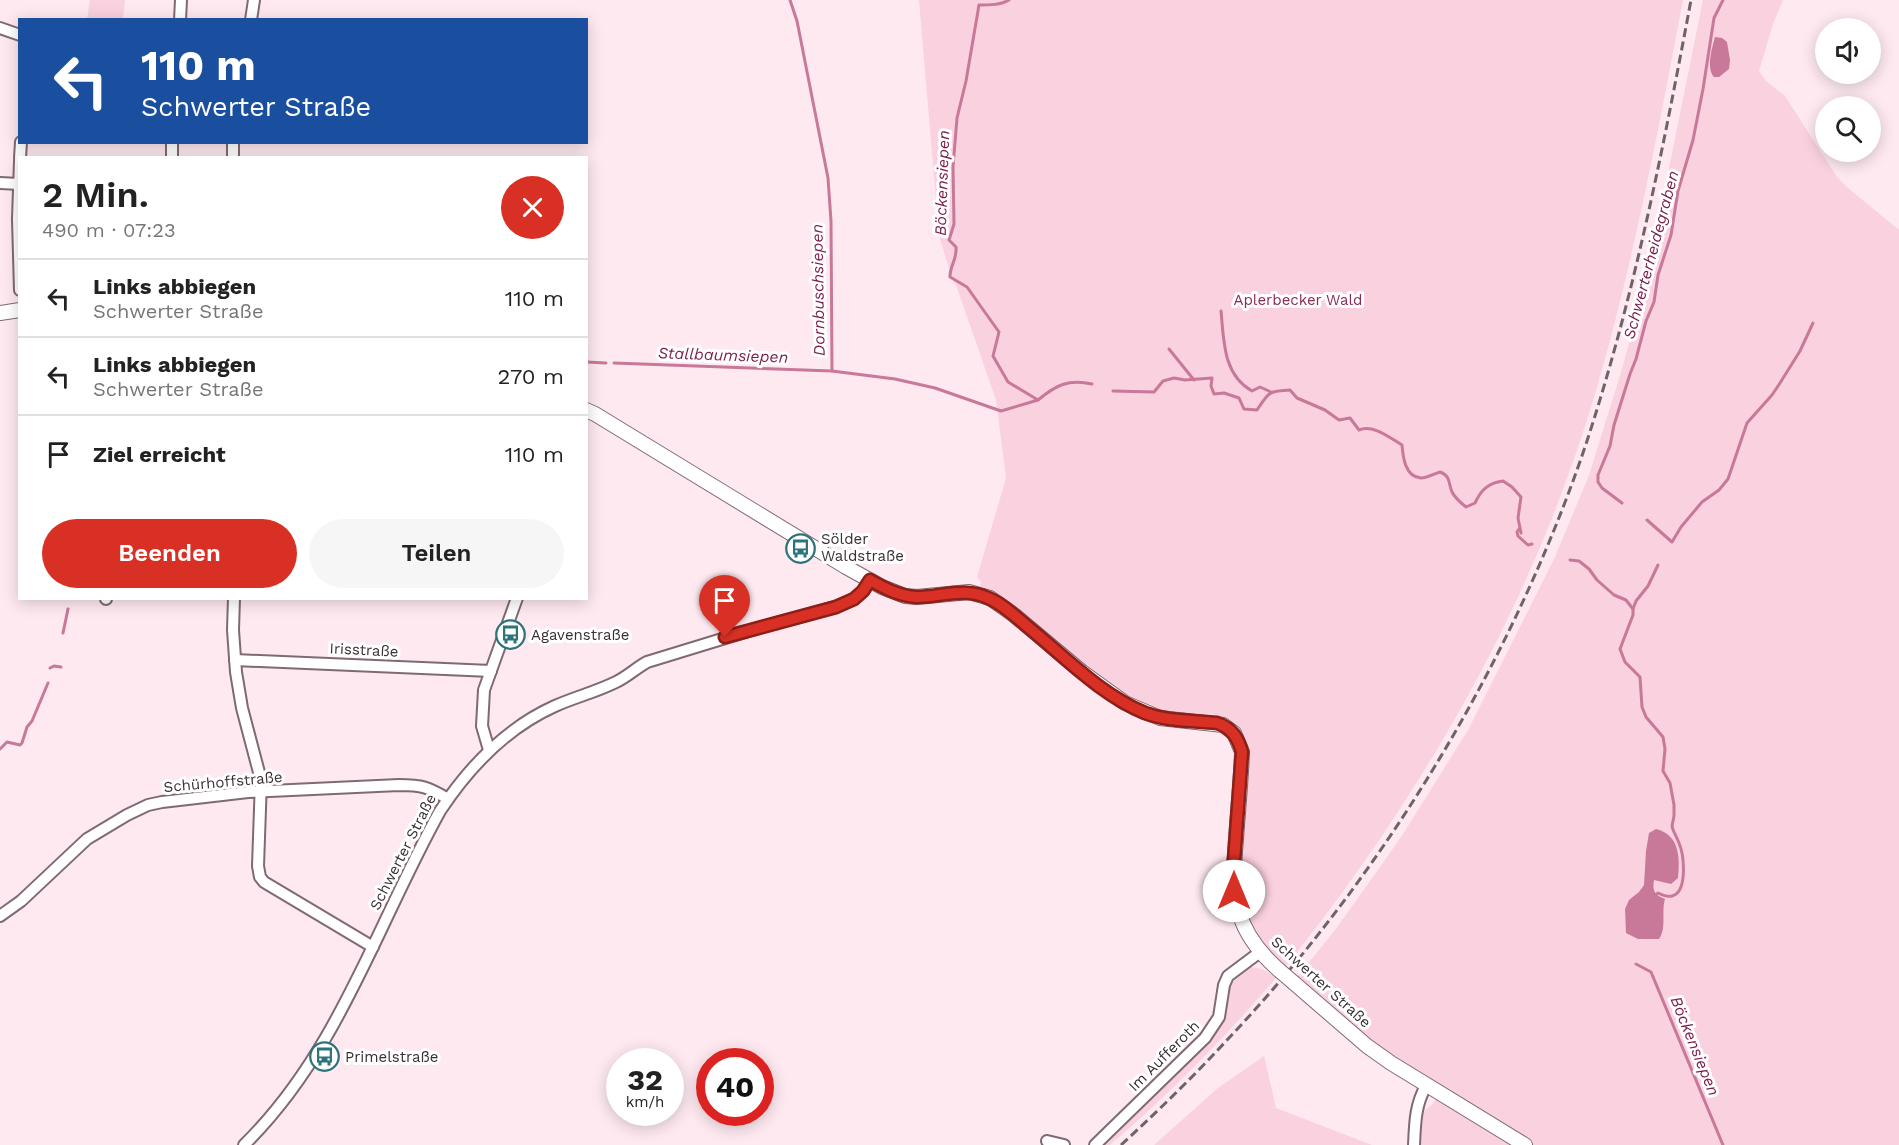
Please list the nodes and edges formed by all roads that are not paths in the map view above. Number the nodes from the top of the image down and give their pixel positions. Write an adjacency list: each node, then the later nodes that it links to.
1 (181, 0): 3 (street)
2 (254, 0): 4 (street)
3 (180, 18)
4 (251, 18)
5 (0, 28): 6 (street)
6 (18, 33)
7 (0, 183): 8 (street)
8 (18, 184)
9 (18, 310): 10 (street)
10 (0, 313)
11 (588, 411): 12 (street)
12 (870, 580): 17 (street, Schwerter Straße); 22 (street, Schwerter Straße)
13 (234, 600): 15 (street)
14 (516, 600): 16 (street)
15 (235, 660): 16 (street, Irisstraße); 18 (street)
16 (491, 671): 17 (street)
17 (489, 750): 19 (street, Schwerter Straße)
18 (262, 791): 19 (street, Schürhoffstraße); 20 (street, Schürhoffstraße); 21 (street)
19 (448, 799): 21 (street, Schwerter Straße)
20 (0, 916)
21 (373, 947): 25 (street, Schwerter Straße)
22 (1260, 952): 23 (street, Schwerter Straße, bridge); 27 (street, Im Aufferoth)
23 (1426, 1086): 28 (street); 29 (street, Schwerter Straße)
24 (1047, 1141): 26 (street)
25 (244, 1145)
26 (1065, 1145)
27 (1095, 1145)
28 (1414, 1145)
29 (1525, 1145)

